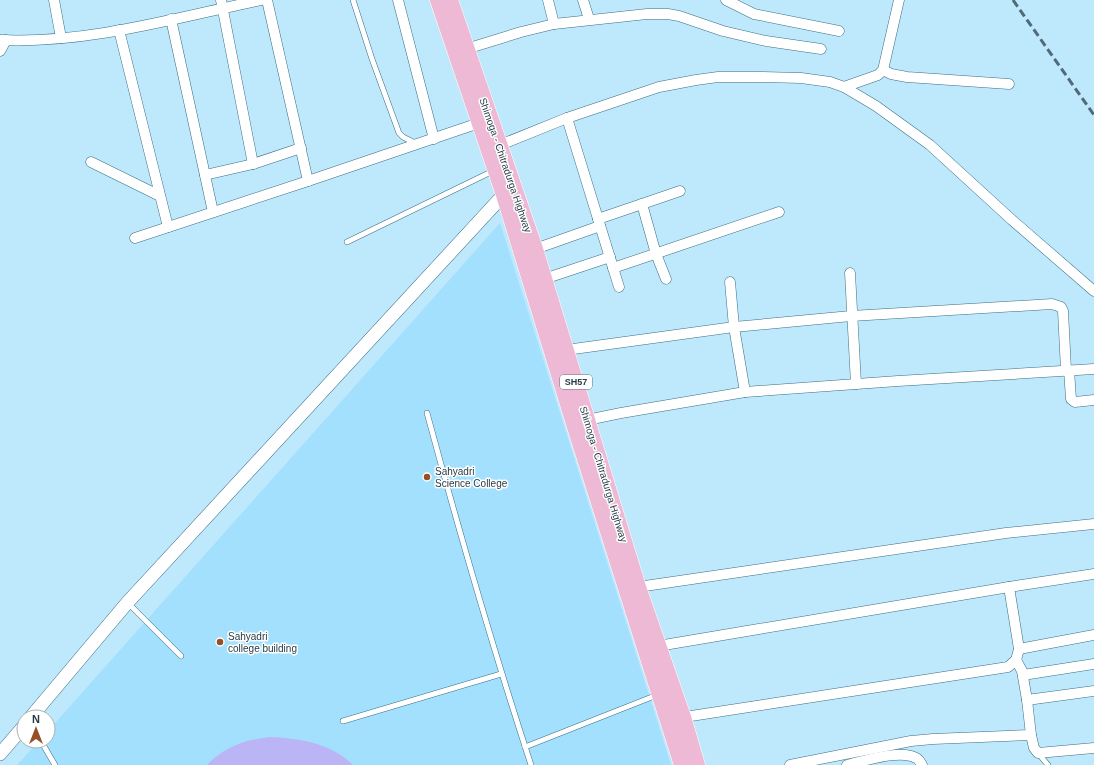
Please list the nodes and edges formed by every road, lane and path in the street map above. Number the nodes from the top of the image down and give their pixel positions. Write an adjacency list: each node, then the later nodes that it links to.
1 (54, 0): 18 (street)
2 (261, 0): 12 (street)
3 (267, 0): 31 (street)
4 (353, 0): 29 (lane)
5 (398, 0): 28 (street)
6 (438, 0): 27 (main road, Shimoga - Chitradurga Highway / SH57)
7 (450, 0): 20 (main road, Shimoga - Chitradurga Highway / SH57)
8 (548, 0): 15 (street)
9 (583, 0): 14 (street)
10 (726, 0): 17 (street)
11 (899, 0): 23 (street)
12 (222, 4): 13 (street); 33 (street)
13 (171, 19): 16 (street); 35 (street)
14 (589, 19): 15 (street); 21 (street)
15 (554, 24): 20 (street)
16 (119, 30): 18 (street); 39 (street)
17 (840, 31)
18 (61, 38): 19 (street)
19 (3, 40): 22 (street)
20 (466, 49): 30 (main road, Shimoga - Chitradurga Highway / SH57)
21 (821, 49)
22 (0, 52)
23 (883, 70): 24 (street); 25 (street)
24 (1009, 84)
25 (844, 87): 26 (street); 56 (street)
26 (567, 118): 30 (street); 43 (street)
27 (479, 123): 28 (street); 34 (main road, Shimoga - Chitradurga Highway / SH57)
28 (434, 139): 29 (street)
29 (417, 144): 36 (street)
30 (500, 145): 37 (main road, Shimoga - Chitradurga Highway / SH57)
31 (300, 148): 33 (street); 36 (street)
32 (91, 162): 39 (street)
33 (253, 164): 35 (street)
34 (496, 170): 37 (main road, Shimoga - Chitradurga Highway / SH57); 46 (lane)
35 (205, 175): 41 (street)
36 (308, 181): 41 (street)
37 (509, 190): 47 (main road, Shimoga - Chitradurga Highway / SH57); 71 (street); 81 (main road, Shimoga - Chitradurga Highway / SH57)
38 (680, 191): 40 (street)
39 (160, 196): 44 (street)
40 (642, 204): 43 (street); 48 (street)
41 (213, 212): 44 (street)
42 (779, 212): 48 (street)
43 (599, 223): 47 (street); 49 (street)
44 (168, 228): 45 (street)
45 (135, 238)
46 (347, 242)
47 (535, 249): 52 (main road, Shimoga - Chitradurga Highway / SH57)
48 (656, 254): 50 (street); 53 (street)
49 (610, 257): 50 (street); 52 (street)
50 (613, 268): 55 (street)
51 (850, 274): 57 (street)
52 (544, 278): 59 (main road, Shimoga - Chitradurga Highway / SH57)
53 (666, 279)
54 (730, 282): 58 (street)
55 (619, 287)
56 (1094, 291)
57 (851, 316): 58 (street); 61 (street); 62 (street)
58 (734, 327): 59 (street); 63 (street)
59 (566, 350): 66 (main road, Shimoga - Chitradurga Highway / SH57)
60 (1094, 369): 61 (street)
61 (1067, 370): 62 (street); 64 (street)
62 (856, 384): 63 (street)
63 (745, 392): 66 (street)
64 (1094, 400)
65 (427, 414): 78 (lane)
66 (587, 420): 69 (main road, Shimoga - Chitradurga Highway / SH57)
67 (1094, 524): 69 (street)
68 (1094, 574): 70 (street)
69 (638, 587): 73 (main road, Shimoga - Chitradurga Highway / SH57)
70 (1009, 587): 73 (street); 74 (street)
71 (127, 603): 75 (lane); 83 (street)
72 (1094, 636): 74 (street)
73 (658, 646): 84 (main road, Shimoga - Chitradurga Highway / SH57)
74 (1019, 649): 76 (street)
75 (181, 656)
76 (1016, 660): 79 (street); 84 (street)
77 (1094, 664): 79 (street)
78 (501, 674): 85 (lane); 88 (lane)
79 (1023, 675): 82 (street)
80 (1094, 690): 82 (street)
81 (660, 694): 84 (main road, Shimoga - Chitradurga Highway / SH57); 88 (lane)
82 (1027, 700): 87 (street)
83 (38, 709)
84 (675, 718): 95 (main road, Shimoga - Chitradurga Highway / SH57); 96 (main road, Shimoga - Chitradurga Highway / SH57)
85 (342, 721)
86 (16, 735): 92 (street)
87 (1030, 736): 91 (street); 97 (street)
88 (525, 747): 94 (lane)
89 (1094, 748): 91 (street)
90 (46, 749): 93 (lane)
91 (1038, 753): 100 (lane)
92 (0, 754)
93 (55, 765)
94 (531, 765)
95 (682, 765)
96 (697, 765)
97 (790, 765)
98 (847, 765): 99 (street)
99 (922, 765)
100 (1048, 765)

